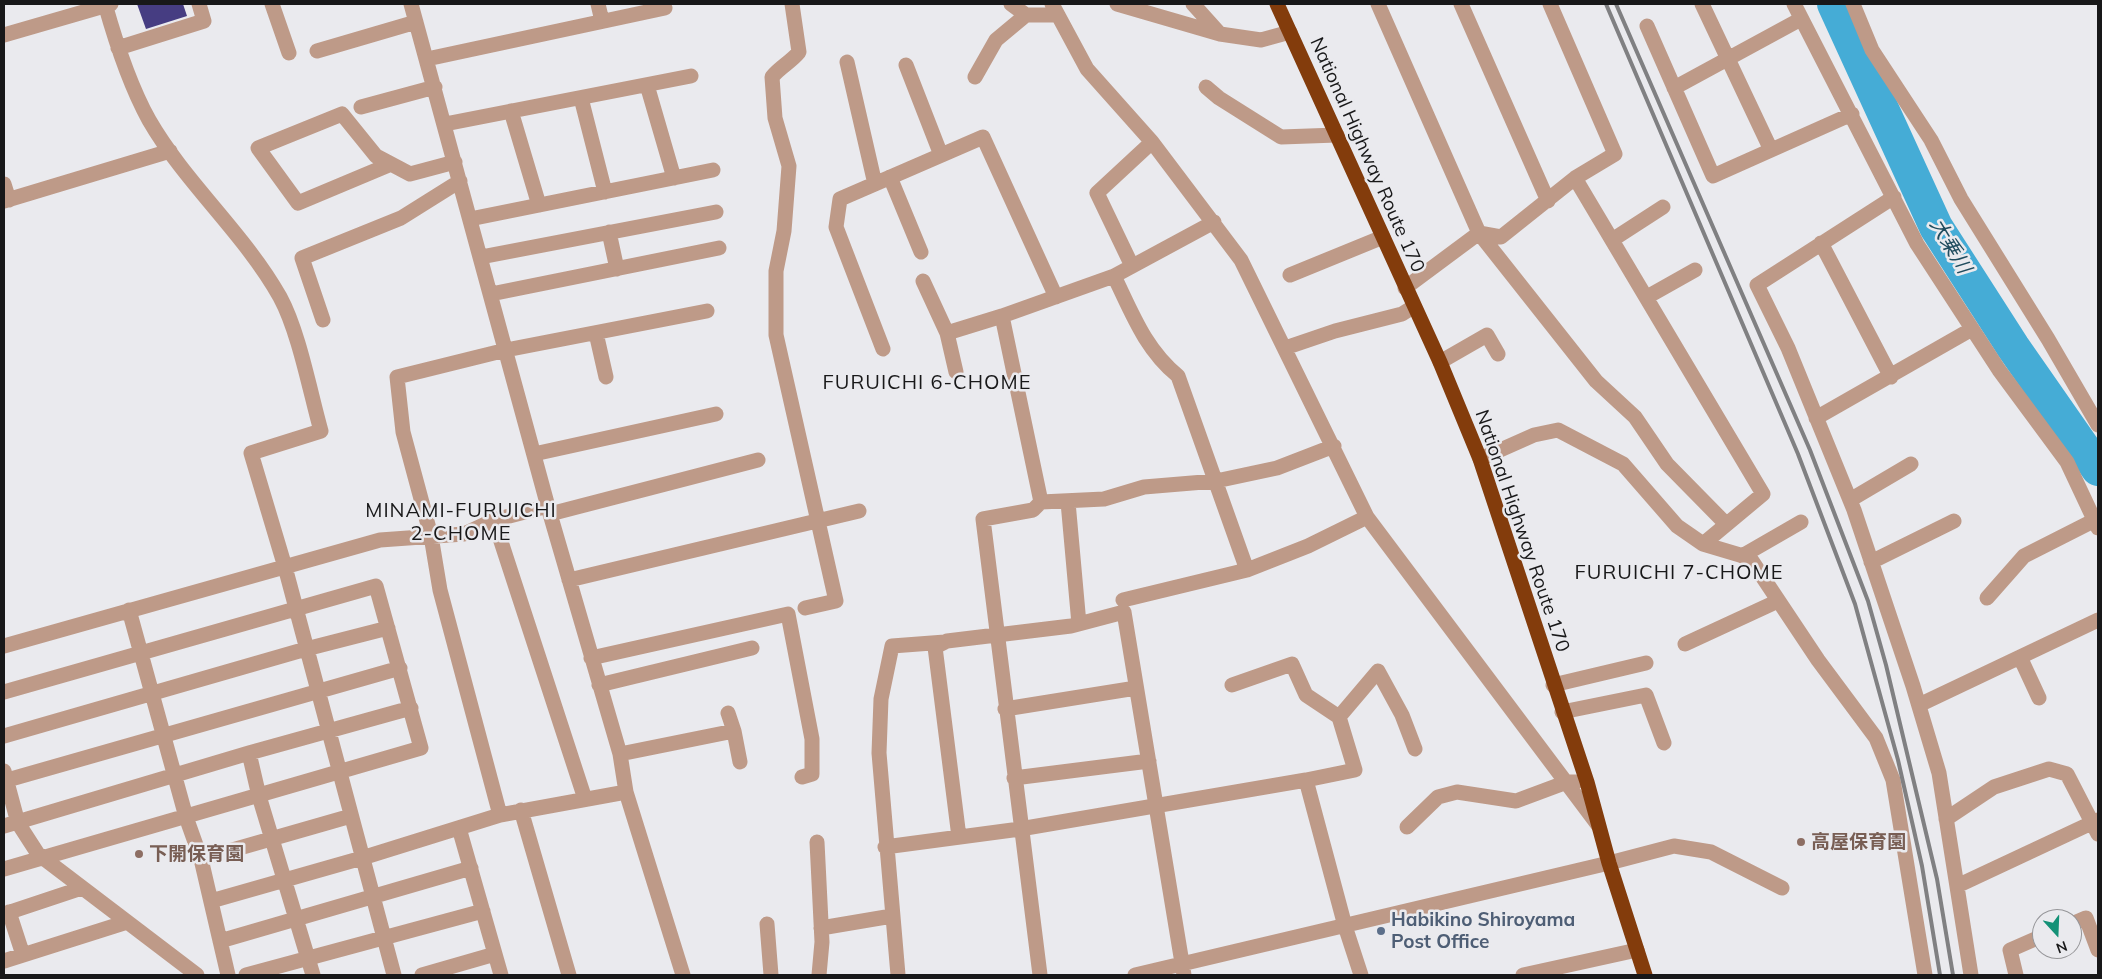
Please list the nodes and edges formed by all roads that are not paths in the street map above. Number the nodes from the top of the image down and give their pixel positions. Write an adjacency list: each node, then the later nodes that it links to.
1 (107, 4): 26 (street); 27 (street)
2 (199, 4): 27 (street)
3 (272, 4): 29 (street)
4 (411, 4): 22 (street)
5 (598, 4): 21 (street)
6 (792, 4): 117 (street)
7 (1011, 4): 19 (street)
8 (1116, 4): 25 (street)
9 (1193, 4): 25 (street)
10 (1378, 4): 69 (street)
11 (1461, 4): 61 (street)
12 (1550, 4): 55 (street)
13 (1702, 4): 31 (street)
14 (1794, 4): 20 (street)
15 (1853, 4): 103 (street)
16 (1282, 6): 24 (highway, National Highway Route 170)
17 (664, 8): 21 (street)
18 (1054, 9): 19 (street); 46 (street)
19 (1026, 15): 35 (street)
20 (1800, 19): 31 (street); 43 (street)
21 (602, 21): 30 (street)
22 (416, 22): 28 (street); 30 (street)
23 (1647, 26): 39 (street)
24 (1290, 32): 25 (street); 45 (highway, National Highway Route 170)
25 (1220, 34)
26 (4, 35)
27 (118, 48): 48 (street)
28 (317, 51)
29 (289, 53)
30 (427, 58): 37 (street)
31 (1728, 60): 39 (street); 47 (street)
32 (847, 62): 58 (street)
33 (906, 65): 49 (street)
34 (691, 76): 36 (street)
35 (975, 77)
36 (648, 84): 40 (street); 54 (street)
37 (434, 86): 41 (street); 44 (street)
38 (1206, 87): 45 (street)
39 (1674, 88): 47 (street)
40 (580, 98): 42 (street); 59 (street)
41 (361, 107)
42 (511, 111): 44 (street); 63 (street)
43 (1852, 114): 47 (street); 60 (street)
44 (445, 124): 50 (street)
45 (1336, 135): 70 (highway, National Highway Route 170)
46 (1152, 142): 67 (street); 76 (street)
47 (1771, 150)
48 (170, 151): 62 (street); 126 (street)
49 (941, 155): 53 (street); 84 (street)
50 (455, 162): 51 (street); 56 (street)
51 (391, 164): 51 (street)
52 (713, 170): 54 (street)
53 (890, 177): 58 (street); 74 (street)
54 (674, 178): 59 (street)
55 (1575, 178): 61 (street); 71 (street)
56 (460, 181): 66 (street); 89 (street)
57 (4, 184): 62 (street)
58 (875, 184): 94 (street)
59 (605, 192): 63 (street)
60 (1894, 197): 72 (street); 90 (street)
61 (1548, 200): 69 (street)
62 (6, 201)
63 (539, 205): 66 (street)
64 (1663, 207): 71 (street)
65 (716, 212): 68 (street)
66 (470, 218): 75 (street)
67 (1214, 222): 76 (street); 93 (street)
68 (609, 232): 75 (street); 77 (street)
69 (1479, 234): 82 (street); 120 (street)
70 (1383, 237): 79 (street); 82 (highway, National Highway Route 170)
71 (1612, 240): 85 (street)
72 (1821, 243): 100 (street); 102 (street)
73 (719, 248): 77 (street)
74 (920, 252)
75 (481, 257): 83 (street)
76 (1132, 266): 80 (street)
77 (617, 269): 83 (street)
78 (1695, 270): 85 (street)
79 (1290, 275)
80 (1114, 276): 84 (street); 109 (street)
81 (923, 281): 92 (street)
82 (1405, 288): 86 (highway, National Highway Route 170)
83 (490, 294): 95 (street)
84 (1056, 297): 88 (street)
85 (1647, 298): 120 (street)
86 (1413, 307): 93 (street); 97 (highway, National Highway Route 170)
87 (707, 311): 91 (street)
88 (1002, 316): 92 (street); 111 (street)
89 (323, 320)
90 (1972, 329): 100 (street); 121 (street)
91 (596, 333): 95 (street); 99 (street)
92 (947, 333): 98 (street)
93 (1286, 348): 104 (street)
94 (883, 349)
95 (506, 350): 105 (street); 122 (street)
96 (1498, 354): 97 (street)
97 (1440, 362): 106 (highway, National Highway Route 170)
98 (956, 372)
99 (606, 378)
100 (1891, 378): 102 (street)
101 (716, 414): 105 (street)
102 (1816, 418): 110 (street)
103 (2098, 425)
104 (1334, 446): 109 (street); 115 (street)
105 (534, 454): 113 (street)
106 (1480, 459): 123 (street); 150 (highway, National Highway Route 170)
107 (758, 460): 113 (street)
108 (1911, 464): 110 (street)
109 (1216, 481): 112 (street); 127 (street)
110 (1850, 500): 125 (street)
111 (1041, 502): 112 (street); 138 (street)
112 (1068, 502): 136 (street)
113 (549, 510): 116 (street); 128 (street)
114 (859, 511): 117 (street)
115 (1367, 517): 127 (street); 179 (street)
116 (494, 520): 122 (street); 183 (street)
117 (818, 520): 128 (street); 133 (street)
118 (1954, 521): 125 (street)
119 (1801, 522): 124 (street)
120 (1726, 524): 123 (street)
121 (2096, 524): 129 (street)
122 (431, 536): 126 (street); 186 (street)
123 (1703, 544): 124 (street)
124 (1742, 556): 131 (street)
125 (1871, 562): 157 (street)
126 (285, 567): 132 (street); 134 (street)
127 (1247, 570): 130 (street)
128 (569, 580): 146 (street)
129 (1988, 598)
130 (1123, 600)
131 (1778, 601): 140 (street); 248 (street)
132 (295, 608): 137 (street); 143 (street); 144 (street)
133 (805, 608)
134 (129, 610): 141 (street); 144 (street)
135 (2098, 620): 145 (street)
136 (1079, 624): 138 (street); 152 (street)
137 (388, 628): 143 (street); 148 (street)
138 (996, 636): 139 (street); 159 (street)
139 (946, 641): 196 (street); 199 (street)
140 (1685, 644)
141 (4, 646)
142 (752, 648): 149 (street)
143 (306, 649): 154 (street); 155 (street)
144 (141, 653): 153 (street); 154 (street)
145 (2020, 657): 156 (street); 157 (street)
146 (591, 658): 149 (street); 176 (street)
147 (1646, 663): 150 (street)
148 (400, 668): 155 (street); 158 (street)
149 (599, 685): 170 (street)
150 (1553, 685): 160 (highway, National Highway Route 170)
151 (1232, 686): 162 (street)
152 (1136, 688): 159 (street); 171 (street)
153 (4, 692)
154 (152, 693): 165 (street); 166 (street)
155 (317, 693): 163 (street); 165 (street)
156 (2039, 698)
157 (1919, 705): 189 (street)
158 (411, 708): 163 (street); 173 (street)
159 (1006, 709): 177 (street)
160 (1562, 712): 167 (street); 180 (highway, National Highway Route 170)
161 (728, 713): 164 (street)
162 (1339, 717): 168 (street); 178 (street)
163 (327, 730): 169 (street); 173 (street)
164 (734, 731): 170 (street); 172 (street)
165 (163, 735): 174 (street); 175 (street)
166 (4, 736)
167 (1664, 744)
168 (1415, 749)
169 (249, 753): 174 (street); 182 (street)
170 (620, 754): 181 (street)
171 (1149, 761): 177 (street); 184 (street)
172 (740, 762)
173 (339, 773): 182 (street); 187 (street)
174 (174, 775): 188 (street); 190 (street)
175 (5, 777): 190 (street)
176 (802, 777)
177 (1014, 778): 195 (street)
178 (1306, 780): 184 (street); 219 (street)
179 (1567, 782): 180 (street); 192 (street); 193 (street)
180 (1587, 782): 192 (highway, National Highway Route 170)
181 (626, 792): 183 (street); 240 (street)
182 (259, 796): 188 (street); 197 (street)
183 (585, 799): 185 (street)
184 (1156, 804): 195 (street); 230 (street)
185 (521, 810): 186 (street); 239 (street)
186 (500, 815): 194 (street)
187 (351, 816): 197 (street); 201 (street)
188 (186, 817): 200 (street); 202 (street)
189 (1946, 819): 191 (street); 207 (street)
190 (11, 825): 200 (street)
191 (2097, 825): 207 (street)
192 (1598, 826): 203 (highway, National Highway Route 170)
193 (1407, 827)
194 (459, 828): 201 (street); 204 (street)
195 (1020, 829): 196 (street); 244 (street)
196 (959, 837): 199 (street)
197 (272, 839): 202 (street); 206 (street)
198 (817, 842): 220 (street)
199 (885, 847): 214 (street)
200 (43, 858): 205 (street); 208 (street)
201 (362, 858): 206 (street); 210 (street)
202 (201, 859): 211 (street)
203 (1608, 863): 209 (street); 219 (street); 224 (highway, National Highway Route 170)
204 (471, 868): 210 (street); 212 (street)
205 (4, 869)
206 (286, 880): 211 (street); 215 (street)
207 (1957, 886): 249 (street)
208 (82, 888): 213 (street); 217 (street)
209 (1782, 888)
210 (373, 898): 215 (street); 221 (street)
211 (211, 901): 223 (street)
212 (483, 911): 221 (street); 226 (street)
213 (6, 913): 227 (street)
214 (892, 916): 220 (street); 243 (street)
215 (297, 920): 223 (street); 228 (street)
216 (2082, 920): 225 (street)
217 (127, 922): 227 (street); 232 (street)
218 (767, 924): 241 (street)
219 (1345, 926): 230 (street); 246 (street)
220 (821, 928): 242 (street)
221 (384, 937): 228 (street); 236 (street)
222 (2032, 940): 250 (street)
223 (220, 941): 233 (street)
224 (1637, 950): 231 (highway, National Highway Route 170); 247 (street)
225 (2098, 950)
226 (495, 954): 237 (street); 238 (street)
227 (23, 955): 229 (street)
228 (308, 958): 234 (street); 235 (street)
229 (4, 961)
230 (1183, 970): 245 (street)
231 (1643, 972)
232 (197, 975)
233 (228, 975)
234 (246, 975)
235 (313, 975)
236 (394, 975)
237 (422, 975)
238 (501, 975)
239 (570, 975)
240 (683, 975)
241 (772, 975)
242 (819, 975)
243 (898, 975)
244 (1040, 975)
245 (1135, 975)
246 (1361, 975)
247 (1523, 975)
248 (1925, 975)
249 (1972, 975)
250 (2016, 975)

